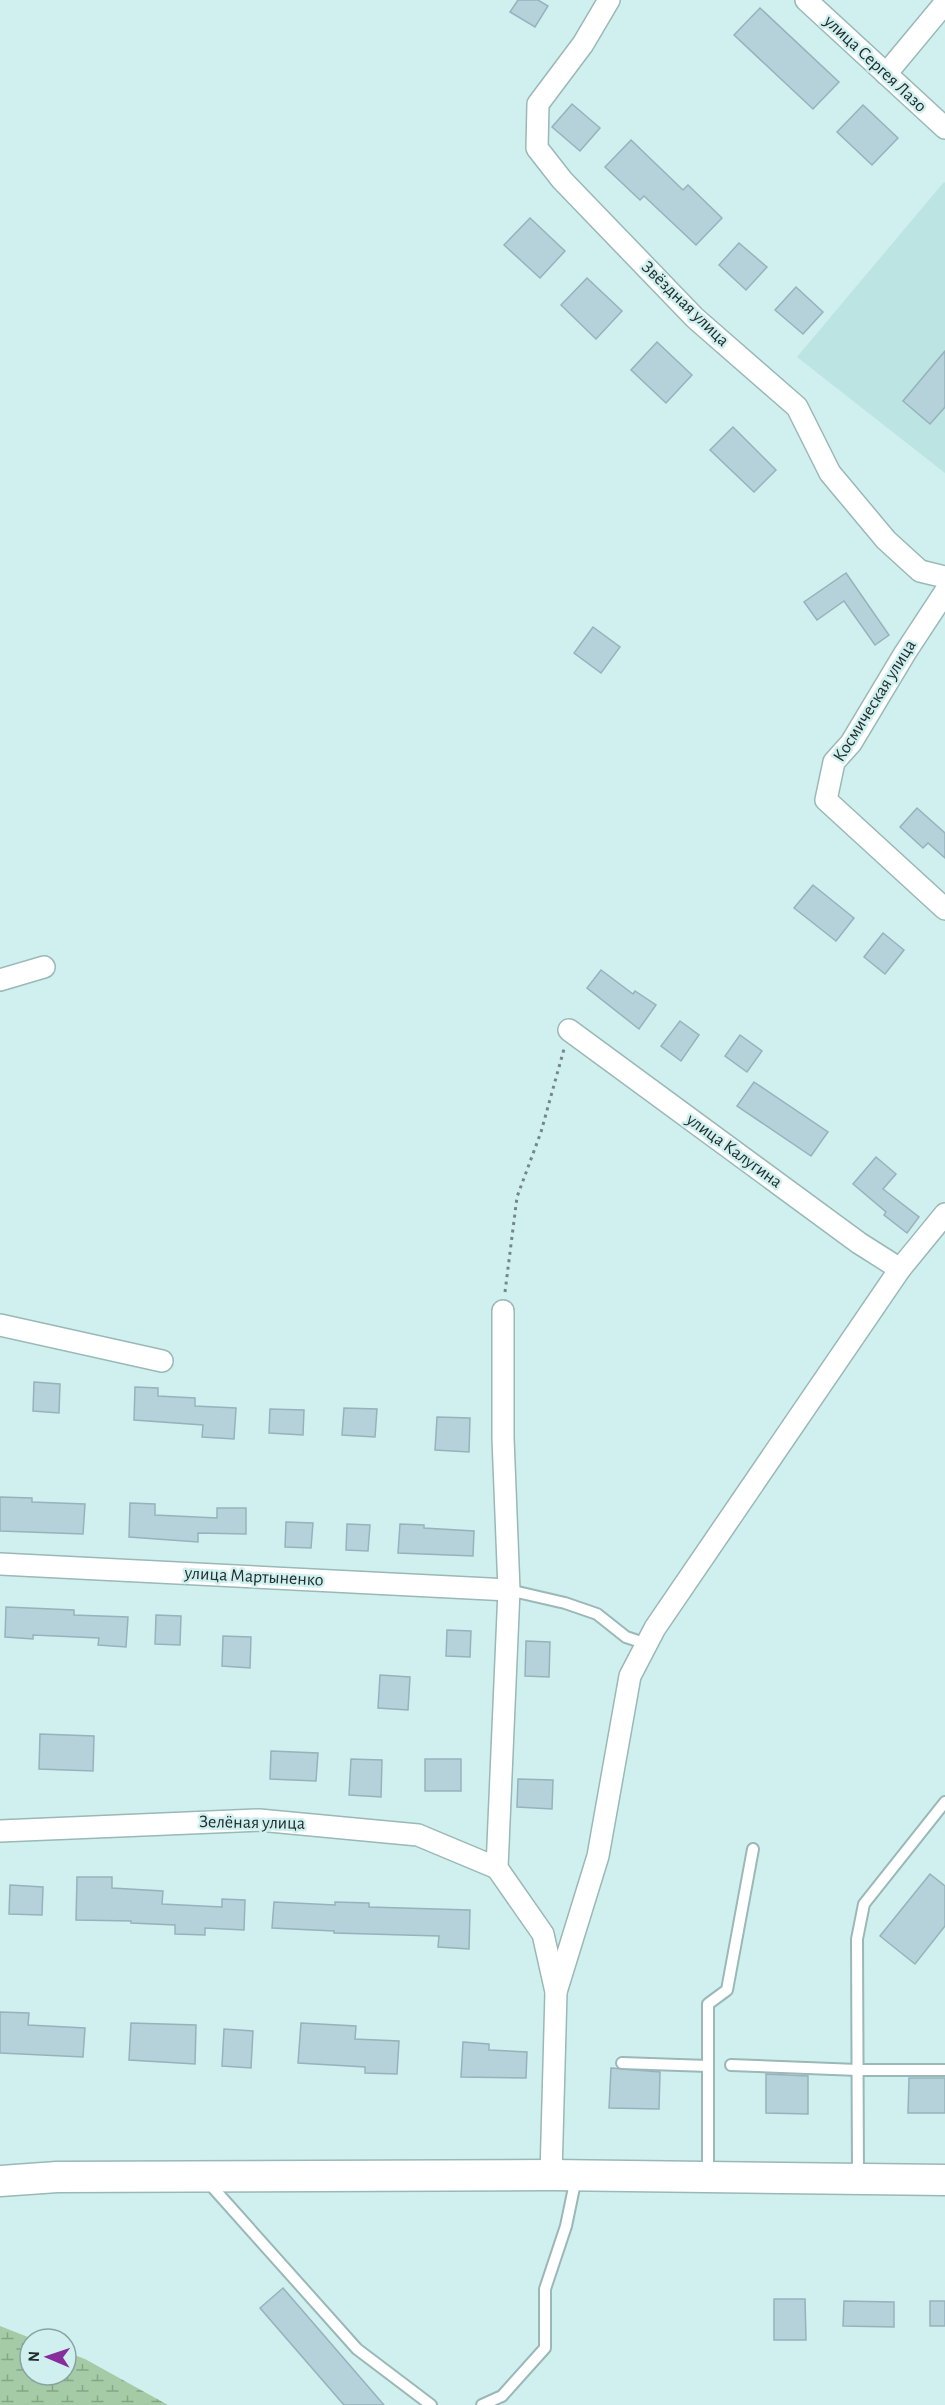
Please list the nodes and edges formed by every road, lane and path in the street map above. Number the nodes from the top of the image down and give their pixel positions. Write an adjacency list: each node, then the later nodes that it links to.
1 (609, 0): 6 (street, Звёздная улица)
2 (806, 0): 4 (street, улица Сергея Лазо)
3 (945, 3): 4 (street)
4 (886, 74): 5 (street, улица Сергея Лазо)
5 (945, 128)
6 (945, 577)
7 (945, 592): 8 (street, Космическая улица)
8 (945, 909)
9 (44, 967): 10 (street)
10 (0, 980)
11 (569, 1029): 13 (street, улица Калугина); 14 (path)
12 (945, 1214): 13 (street)
13 (900, 1269): 19 (street)
14 (503, 1311): 18 (street)
15 (0, 1325): 16 (street)
16 (162, 1361)
17 (0, 1564): 18 (street, улица Мартыненко)
18 (508, 1590): 19 (lane); 23 (street)
19 (647, 1644): 24 (street)
20 (945, 1802): 28 (lane)
21 (0, 1831): 23 (street, Зелёная улица)
22 (753, 1849): 27 (lane)
23 (497, 1868): 24 (street)
24 (556, 1992): 31 (street)
25 (621, 2063): 27 (lane)
26 (731, 2065): 28 (lane)
27 (708, 2066): 32 (lane)
28 (858, 2070): 29 (lane); 33 (lane)
29 (945, 2070)
30 (202, 2176): 31 (main road); 35 (main road); 36 (lane)
31 (563, 2176): 32 (main road); 37 (lane)
32 (708, 2177): 33 (main road)
33 (858, 2179): 34 (main road)
34 (945, 2180)
35 (0, 2181)
36 (431, 2405)
37 (482, 2405)

